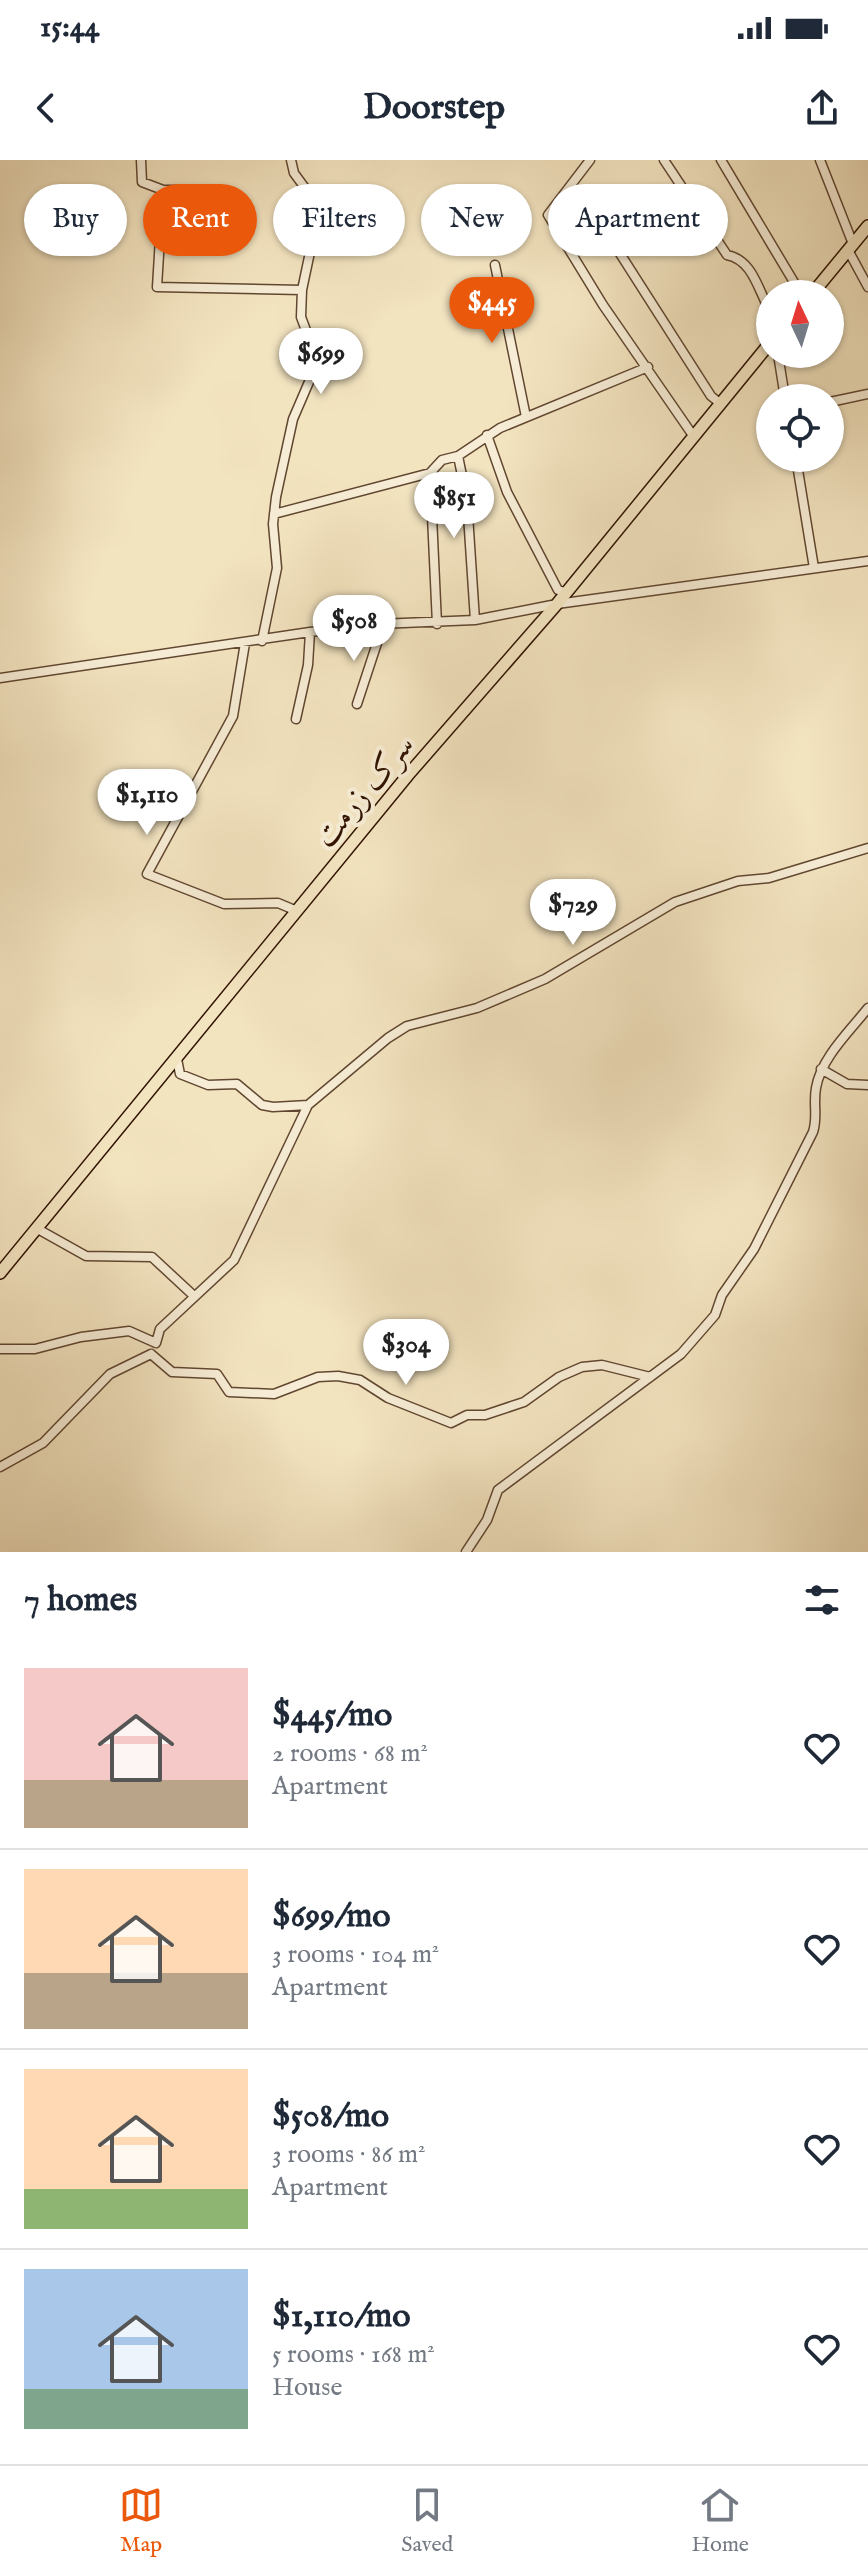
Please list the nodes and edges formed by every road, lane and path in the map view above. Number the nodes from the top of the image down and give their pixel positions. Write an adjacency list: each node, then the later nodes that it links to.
1 (141, 160): 7 (street)
2 (291, 160): 17 (street)
3 (590, 160): 19 (street)
4 (664, 160): 15 (street)
5 (721, 160): 13 (street)
6 (820, 160): 9 (street)
7 (147, 184)
8 (868, 226): 9 (highway)
9 (851, 247): 14 (highway); 16 (street)
10 (159, 256): 17 (street)
11 (622, 256): 22 (street)
12 (495, 265): 23 (street)
13 (793, 280)
14 (824, 280)
15 (756, 282)
16 (868, 287)
17 (302, 290): 29 (street)
18 (756, 360): 22 (highway, سرک زرمت)
19 (648, 367): 23 (street); 25 (street)
20 (868, 394): 21 (street)
21 (844, 399)
22 (721, 404): 25 (highway, سرک زرمت)
23 (526, 417): 24 (street)
24 (487, 435): 26 (street); 32 (street)
25 (694, 437): 32 (highway, سرک زرمت)
26 (458, 456): 28 (street); 34 (street)
27 (798, 472): 31 (street)
28 (430, 473): 29 (street); 36 (street)
29 (274, 514): 38 (street)
30 (868, 561): 31 (street)
31 (814, 568): 33 (street)
32 (565, 592): 33 (highway, سرک زرمت)
33 (557, 604): 34 (street); 44 (highway, سرک زرمت)
34 (475, 620): 36 (street)
35 (379, 624): 36 (street); 37 (street); 41 (street)
36 (437, 624)
37 (310, 632): 38 (street); 42 (street)
38 (262, 641): 39 (street)
39 (245, 643): 40 (street); 44 (street)
40 (0, 678)
41 (357, 704)
42 (296, 719)
43 (868, 848): 49 (street)
44 (297, 911): 46 (highway, سرک زرمت)
45 (868, 1008): 47 (street)
46 (177, 1059): 49 (street); 50 (highway, سرک زرمت)
47 (821, 1069): 48 (street); 56 (street)
48 (868, 1085)
49 (306, 1108): 52 (street)
50 (36, 1228): 51 (highway, سرک زرمت); 52 (street)
51 (0, 1273)
52 (194, 1296): 53 (street)
53 (153, 1343): 54 (street); 55 (street)
54 (0, 1349)
55 (151, 1354): 56 (street); 57 (street)
56 (650, 1377): 58 (street)
57 (0, 1467)
58 (466, 1552)

